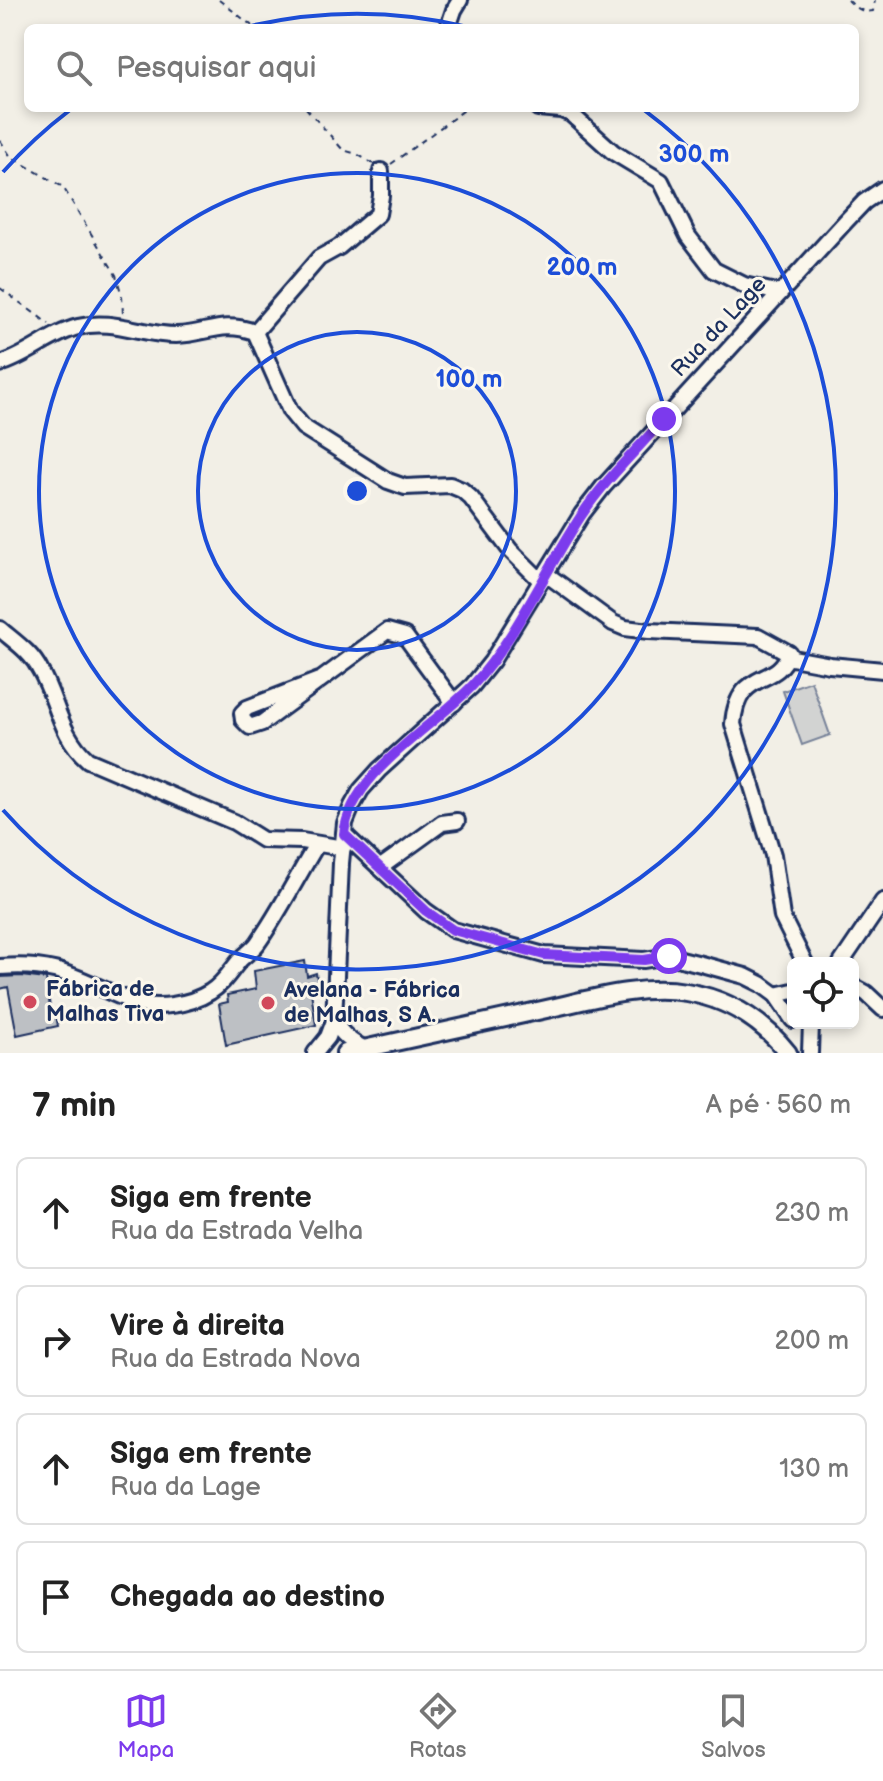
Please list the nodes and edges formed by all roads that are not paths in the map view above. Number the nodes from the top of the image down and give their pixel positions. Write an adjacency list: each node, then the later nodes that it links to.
1 (460, 0): 2 (street)
2 (449, 24)
3 (560, 112): 6 (street)
4 (381, 171): 7 (street)
5 (883, 189): 6 (street, Rua da Lage)
6 (780, 293): 9 (street, Rua da Lage)
7 (255, 332): 8 (street); 9 (street)
8 (0, 364)
9 (544, 578): 11 (street); 14 (street, Rua da Lage)
10 (0, 629): 17 (street)
11 (787, 657): 12 (street); 20 (street)
12 (883, 670)
13 (319, 680): 13 (street); 14 (street)
14 (454, 703): 16 (street, Rua da Lage)
15 (457, 821): 18 (street)
16 (343, 841): 17 (street); 18 (street); 28 (street, Rua da Lage)
17 (317, 844): 22 (street)
18 (381, 867): 25 (street)
19 (883, 901): 21 (street)
20 (802, 957)
21 (845, 957)
22 (0, 967)
23 (859, 989): 26 (street)
24 (787, 992): 25 (street)
25 (776, 995): 27 (street)
26 (883, 1009)
27 (787, 1011)
28 (334, 1021): 31 (street); 32 (street)
29 (799, 1029): 30 (street)
30 (810, 1048)
31 (362, 1051): 33 (main road); 34 (main road)
32 (315, 1053)
33 (345, 1053)
34 (788, 1053)

